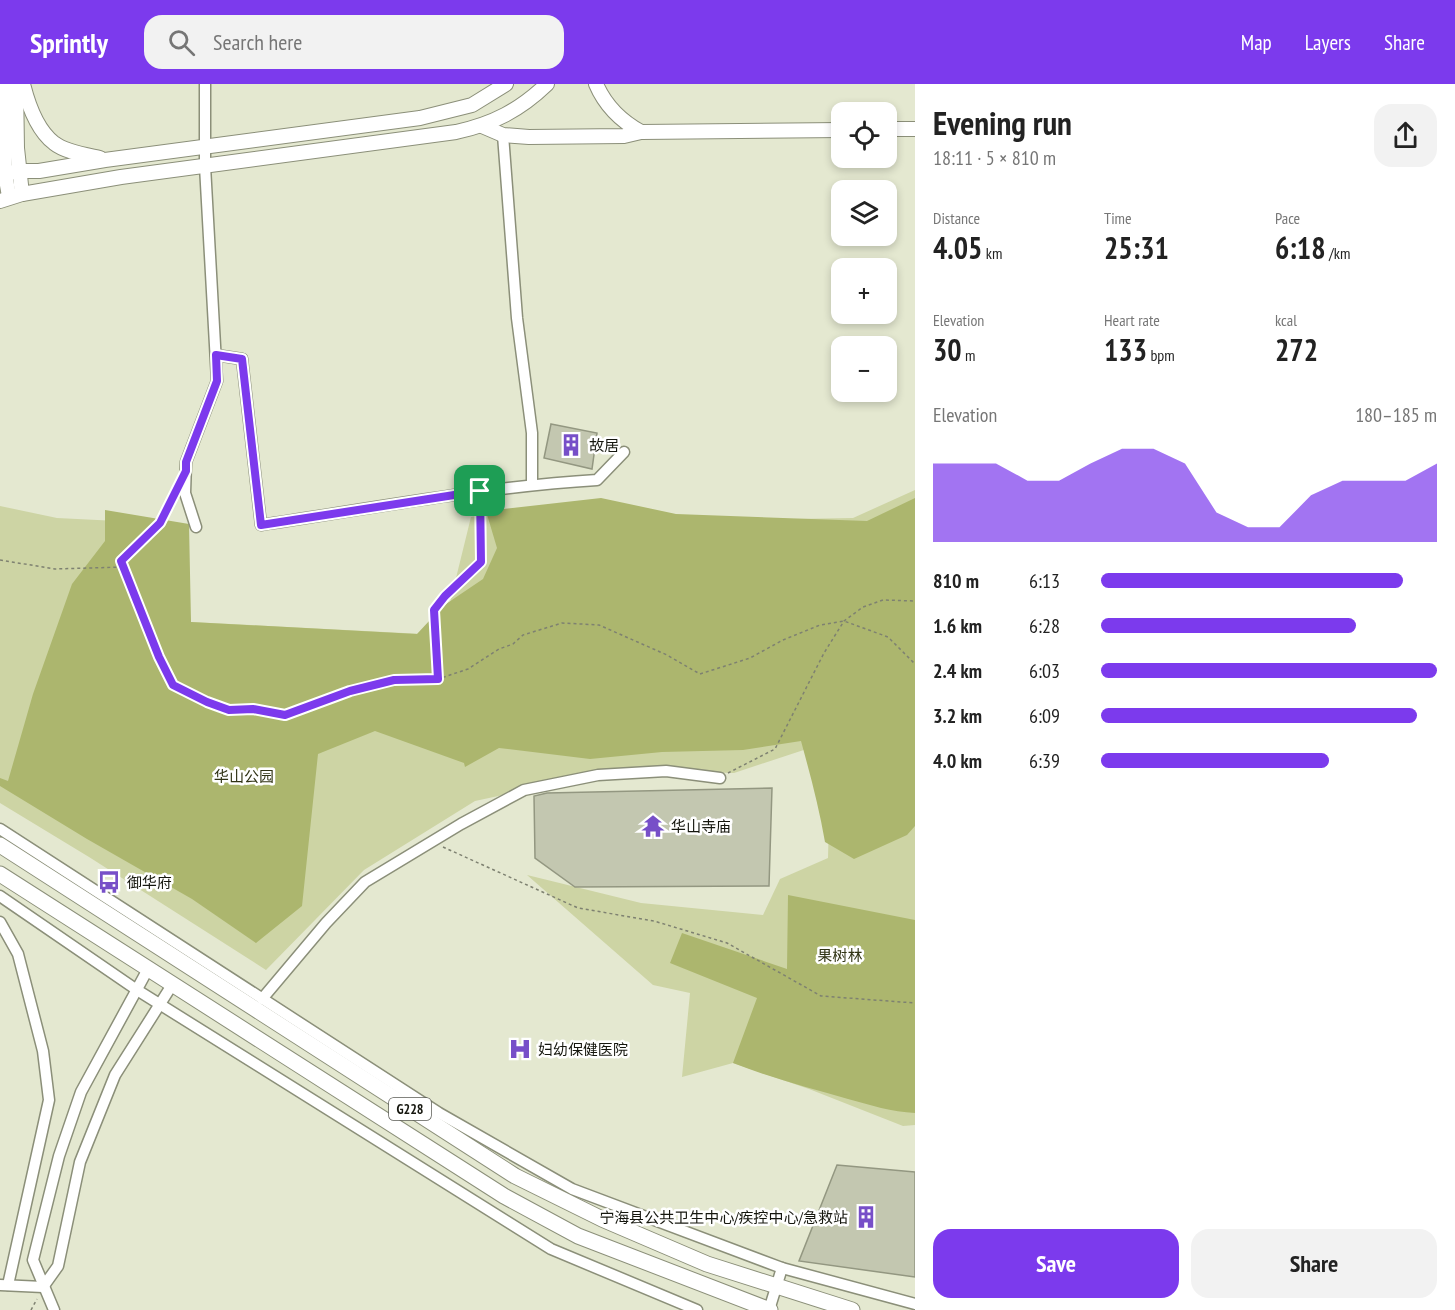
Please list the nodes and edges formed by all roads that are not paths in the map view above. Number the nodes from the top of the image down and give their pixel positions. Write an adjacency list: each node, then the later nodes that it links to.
1 (16, 84): 17 (main road)
2 (22, 84): 15 (main road)
3 (205, 84): 14 (street)
4 (506, 84): 14 (main road)
5 (547, 84): 8 (main road)
6 (596, 84): 12 (main road)
7 (2, 93): 17 (main road)
8 (482, 126): 13 (main road); 16 (main road)
9 (897, 129): 10 (main road)
10 (915, 129)
11 (831, 130): 12 (main road)
12 (641, 132): 13 (main road)
13 (502, 135): 21 (street)
14 (206, 146): 15 (main road); 16 (street)
15 (105, 160): 17 (main road)
16 (205, 166): 18 (main road); 19 (street)
17 (8, 174): 18 (main road)
18 (10, 197)
19 (216, 355): 21 (street); 22 (street)
20 (624, 452): 21 (street)
21 (532, 484)
22 (196, 526)
23 (720, 778): 32 (street)
24 (0, 829): 32 (street)
25 (0, 845): 37 (highway, G228)
26 (0, 874): 29 (highway, G228)
27 (0, 896): 31 (street)
28 (0, 922): 35 (street)
29 (148, 969): 30 (highway, G228); 31 (street)
30 (172, 985): 33 (street); 41 (highway, G228)
31 (137, 990): 33 (street); 36 (street)
32 (262, 999): 34 (street)
33 (161, 1003): 36 (street); 40 (street)
34 (782, 1268): 37 (street); 38 (street)
35 (4, 1285): 36 (street)
36 (43, 1287): 39 (street)
37 (777, 1287): 41 (street); 42 (highway, G228)
38 (915, 1304)
39 (54, 1310)
40 (697, 1310)
41 (769, 1310)
42 (852, 1310)

